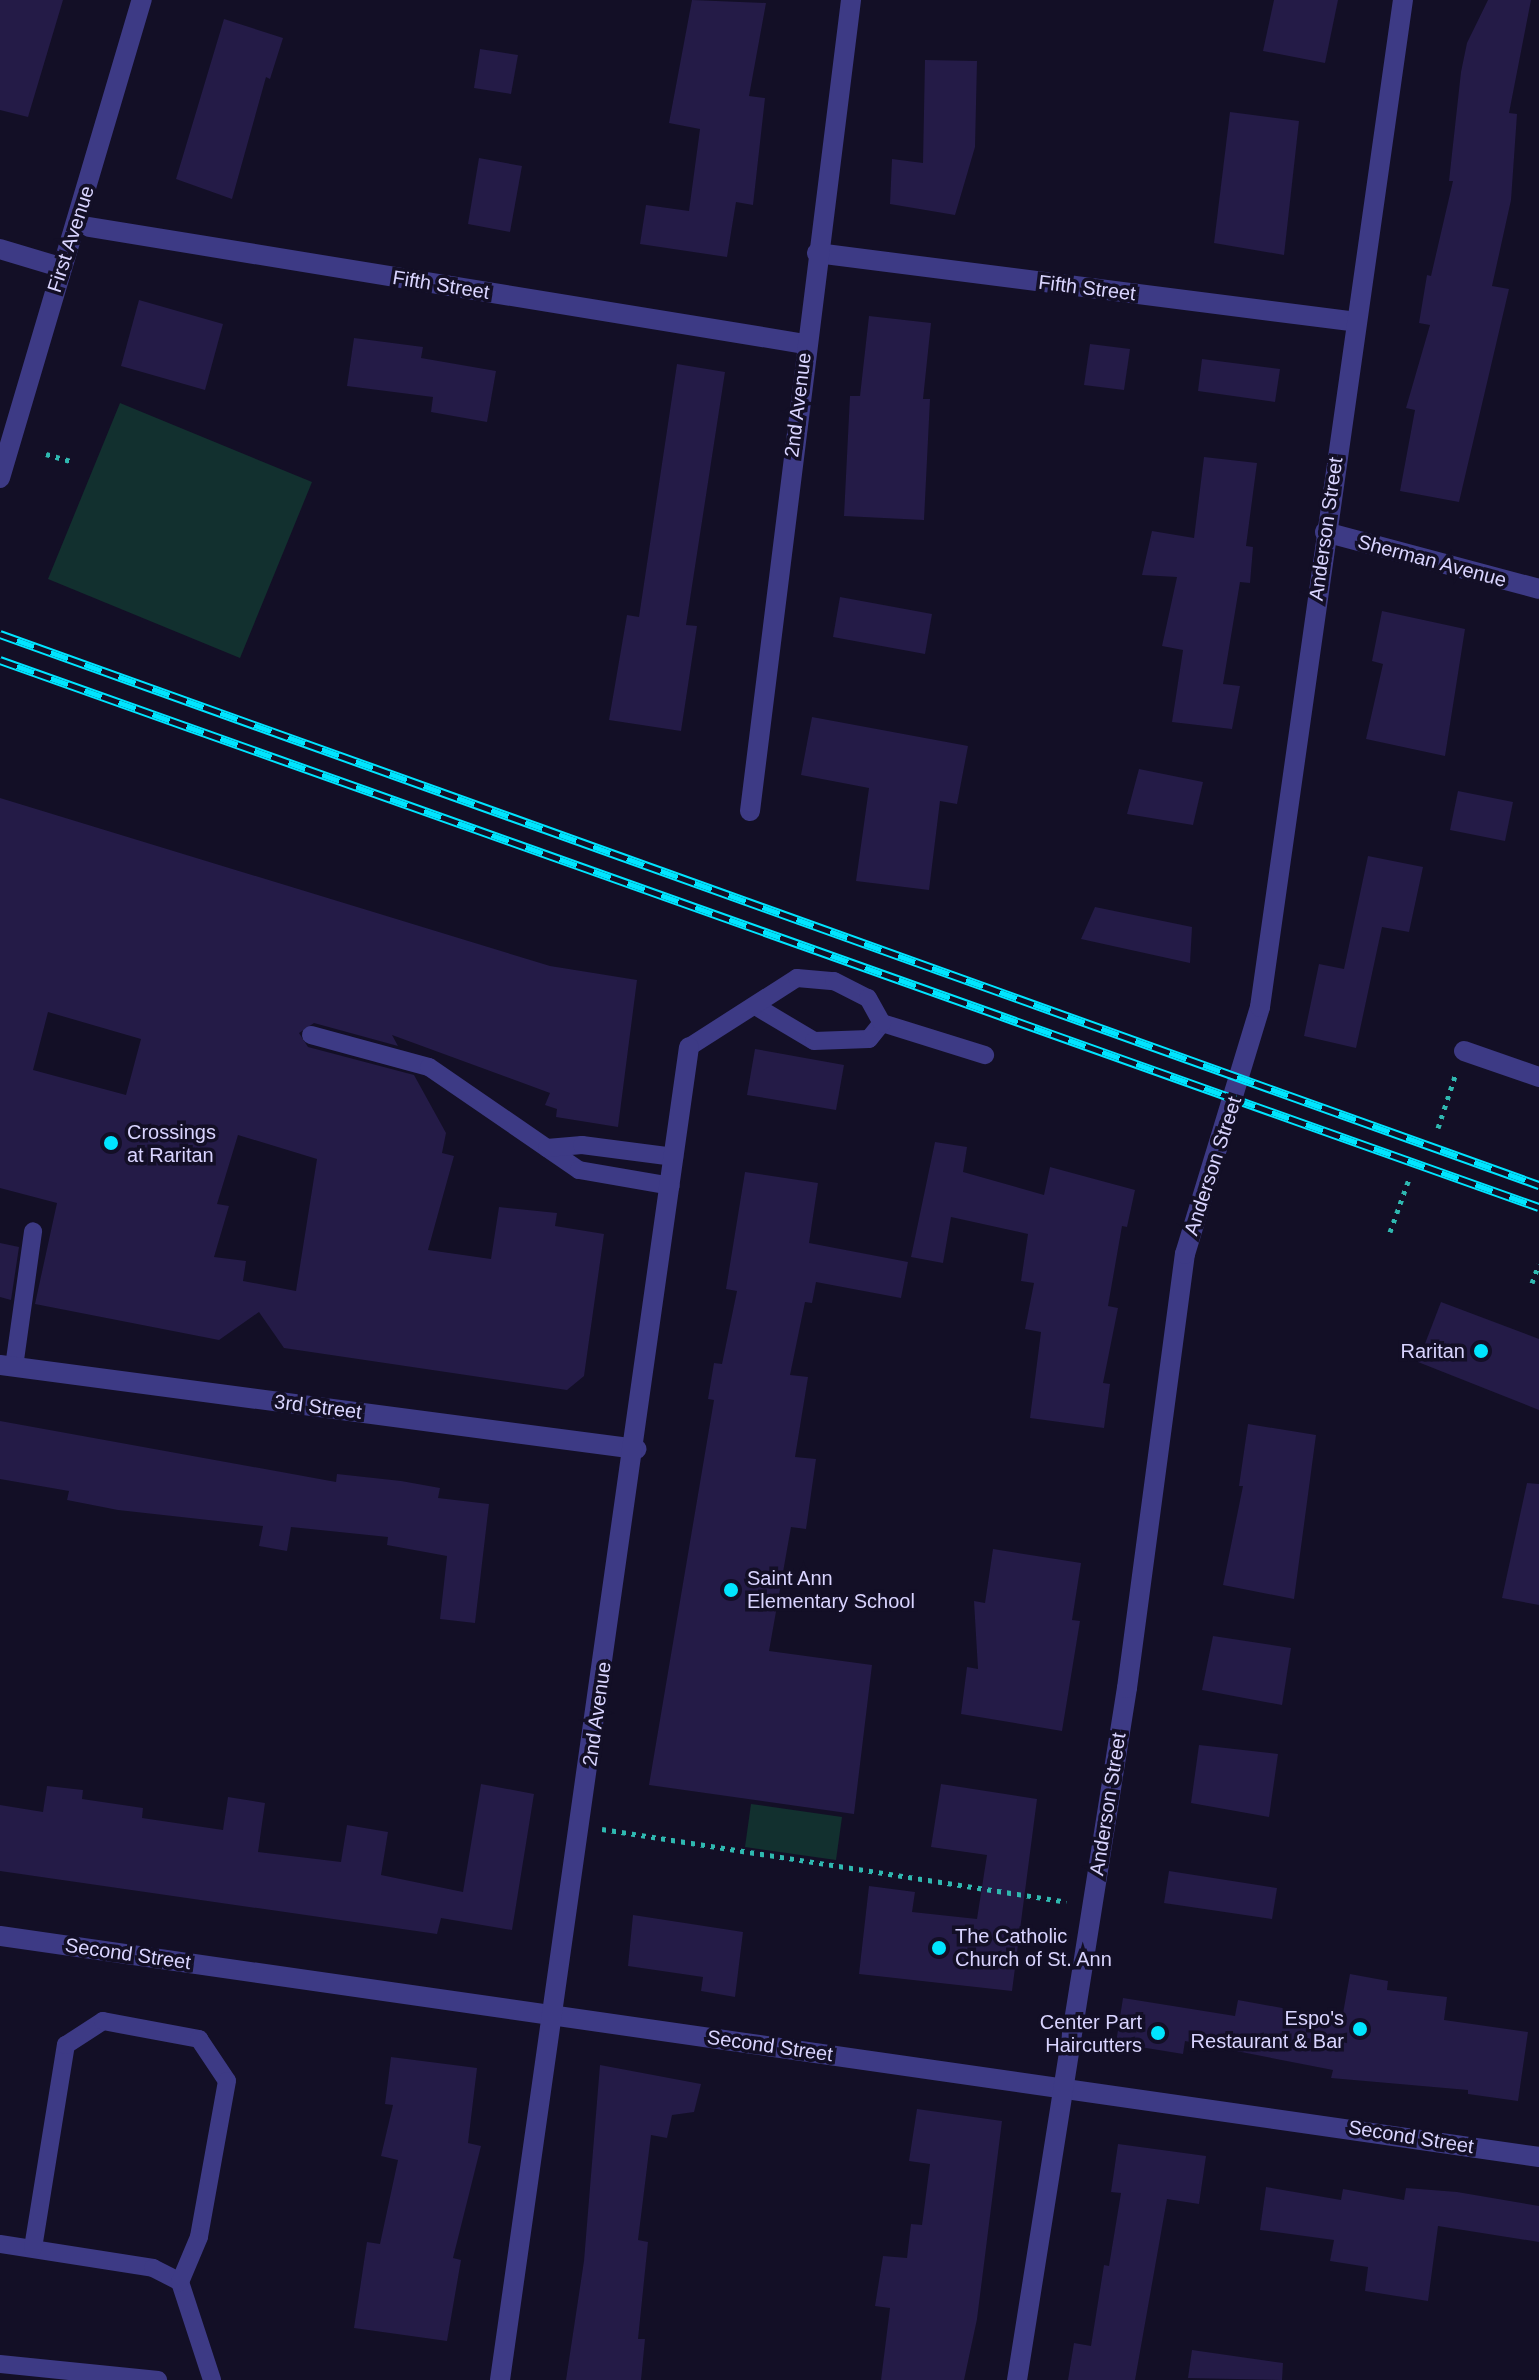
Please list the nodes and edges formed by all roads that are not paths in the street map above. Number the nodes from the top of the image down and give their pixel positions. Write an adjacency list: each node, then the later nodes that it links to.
1 (142, 0): 4 (street, First Avenue)
2 (851, 0): 6 (street, 2nd Avenue)
3 (1403, 0): 8 (street, Anderson Street)
4 (77, 225): 7 (street, First Avenue); 9 (street, Fifth Street)
5 (0, 249): 7 (street)
6 (817, 253): 8 (street, Fifth Street); 9 (street, 2nd Avenue)
7 (60, 267): 10 (street, First Avenue)
8 (1357, 322): 11 (street, Anderson Street)
9 (805, 344): 13 (street, 2nd Avenue)
10 (0, 478)
11 (1325, 532): 12 (street, Sherman Avenue); 29 (street, Anderson Street)
12 (1539, 589)
13 (750, 811)
14 (757, 1007): 15 (lane); 15 (lane); 17 (lane)
15 (882, 1023): 19 (lane)
16 (311, 1035): 21 (lane)
17 (689, 1047): 22 (street, 2nd Avenue)
18 (1464, 1051): 20 (street)
19 (985, 1055)
20 (1539, 1077)
21 (547, 1148): 22 (lane); 23 (lane)
22 (674, 1157): 23 (street, 2nd Avenue)
23 (671, 1186): 26 (street, 2nd Avenue)
24 (33, 1231): 25 (lane)
25 (7, 1366): 26 (street, 3rd Street)
26 (636, 1449): 28 (street, 2nd Avenue)
27 (0, 1936): 28 (street, Second Street)
28 (554, 2016): 29 (street, Second Street); 37 (street, 2nd Avenue)
29 (1062, 2085): 30 (street, Second Street); 38 (street, Anderson Street)
30 (1539, 2157)
31 (0, 2244): 32 (lane)
32 (33, 2248): 33 (lane); 33 (lane)
33 (180, 2282): 36 (lane)
34 (0, 2364): 35 (lane)
35 (158, 2380)
36 (212, 2380)
37 (500, 2380)
38 (1017, 2380)

